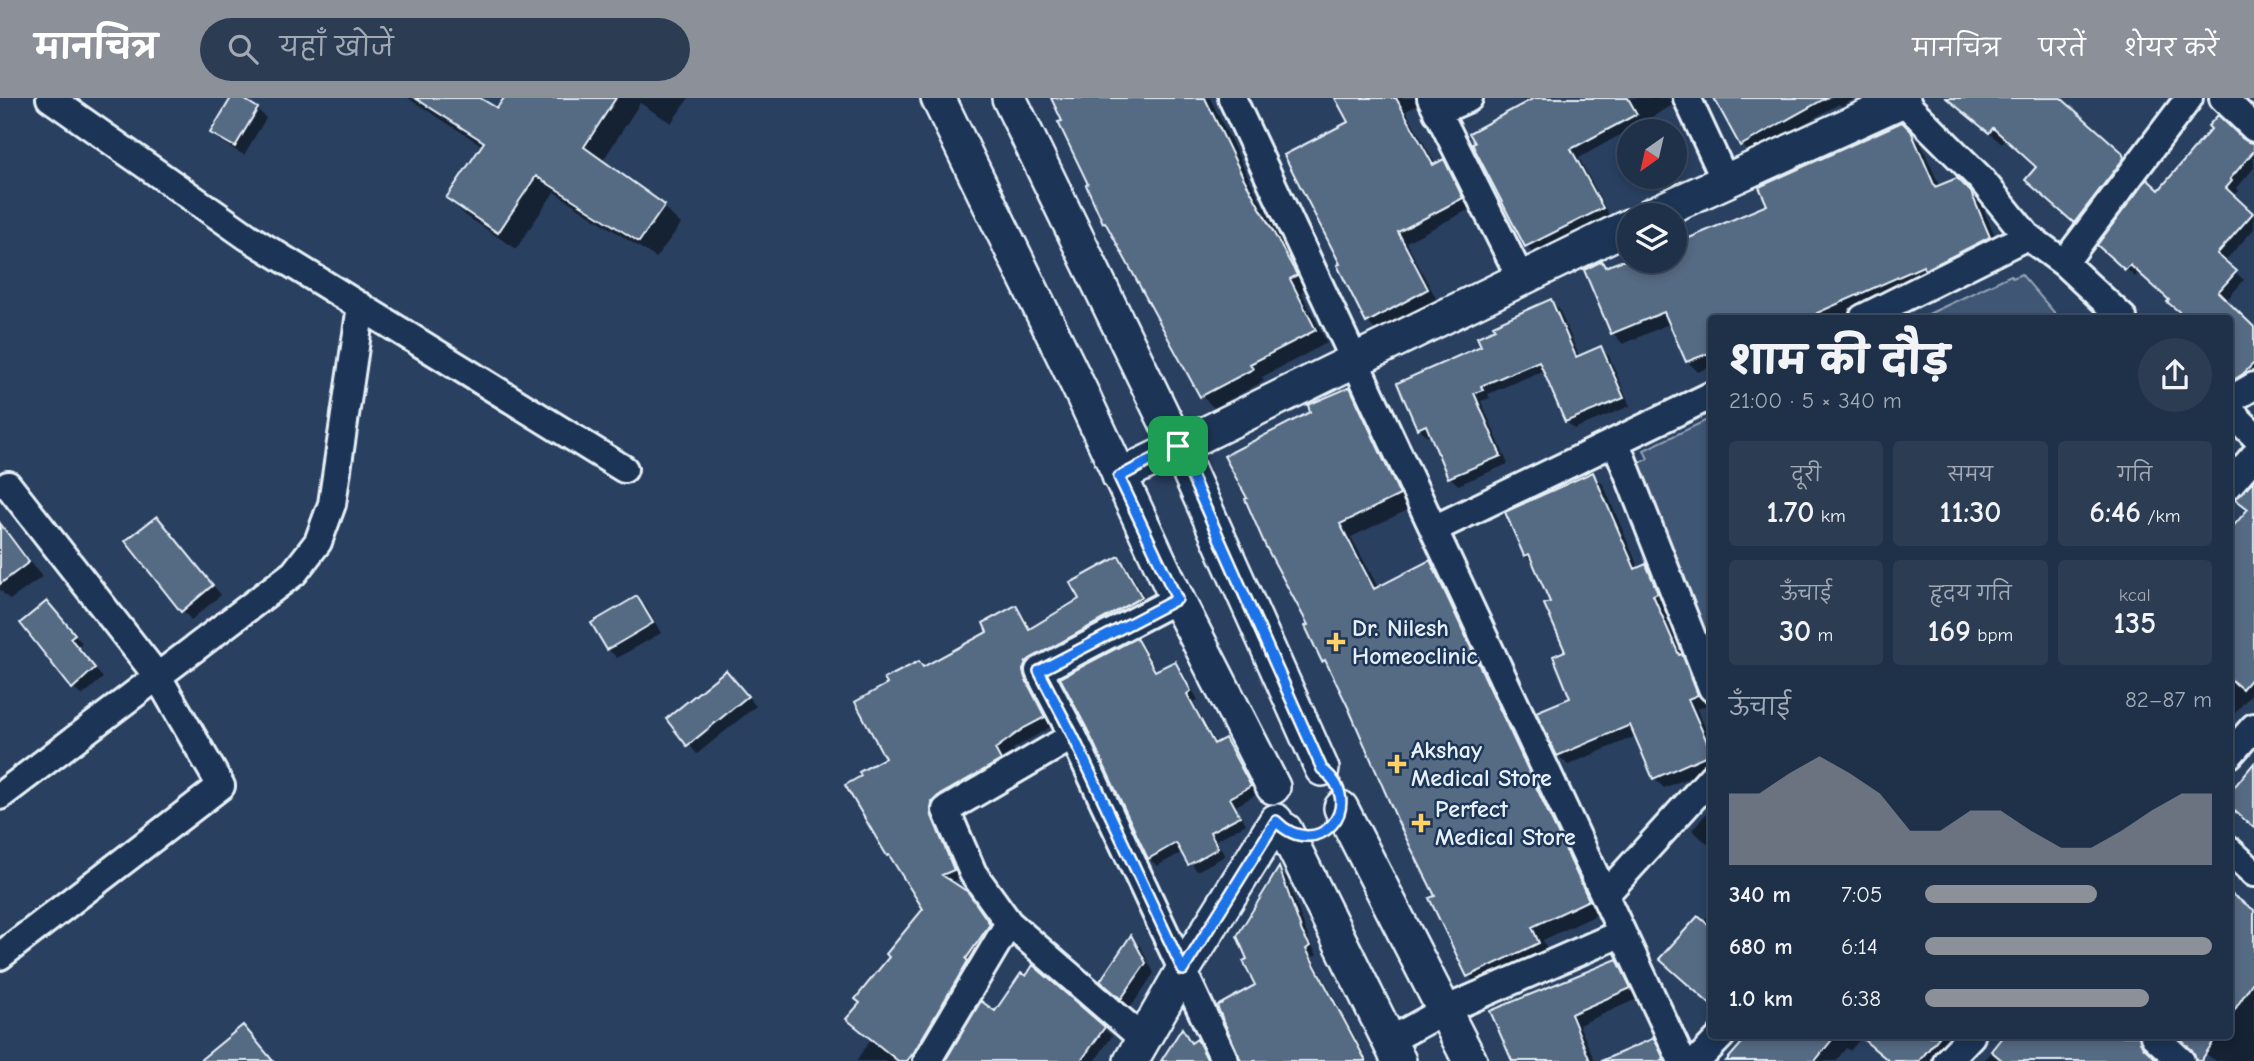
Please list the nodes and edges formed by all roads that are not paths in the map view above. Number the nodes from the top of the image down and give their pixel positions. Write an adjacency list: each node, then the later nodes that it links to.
1 (50, 98): 18 (street)
2 (938, 98): 31 (street)
3 (1009, 98): 28 (street)
4 (1232, 98): 21 (street)
5 (1469, 98): 10 (street)
6 (1687, 98): 12 (street)
7 (2189, 98): 16 (street)
8 (2223, 98): 11 (street)
9 (1901, 99): 12 (street); 15 (street)
10 (1434, 105): 17 (street)
11 (2254, 128)
12 (1725, 180): 13 (street)
13 (1676, 203)
14 (1617, 232): 17 (street)
15 (2027, 236): 16 (street); 19 (street)
16 (2064, 263): 20 (street)
17 (1520, 277): 21 (street)
18 (361, 306): 30 (street); 36 (street)
19 (1869, 315)
20 (2120, 315)
21 (1355, 361): 28 (street); 34 (street)
22 (2254, 386): 24 (street)
23 (1708, 397): 27 (street)
24 (2233, 398)
25 (2233, 414): 26 (street)
26 (2254, 435)
27 (1616, 443): 34 (street); 37 (street)
28 (1178, 446): 31 (street); 41 (street)
29 (2254, 456): 32 (street)
30 (624, 469)
31 (1119, 477): 35 (street)
32 (2233, 480)
33 (8, 485): 36 (street)
34 (1434, 529): 49 (street)
35 (1177, 599): 39 (street); 43 (street)
36 (158, 677): 44 (street); 52 (street)
37 (1708, 678)
38 (2254, 727): 40 (street)
39 (1073, 736): 50 (street); 53 (street)
40 (2233, 751)
41 (1322, 769): 43 (street); 45 (street)
42 (1708, 781): 49 (street)
43 (1273, 787): 46 (street)
44 (0, 796)
45 (1341, 808): 46 (street); 54 (street)
46 (1281, 825): 53 (street); 59 (street)
47 (2233, 854): 48 (street)
48 (2254, 873)
49 (1605, 895): 51 (street)
50 (1009, 923): 58 (street); 60 (street)
51 (1622, 933): 54 (street); 63 (street)
52 (0, 956)
53 (1183, 970): 58 (street); 61 (street)
54 (1445, 1010): 59 (street); 62 (street)
55 (1718, 1039): 64 (street)
56 (1968, 1039): 65 (street)
57 (2157, 1039): 66 (street)
58 (1137, 1050)
59 (1394, 1051)
60 (927, 1061)
61 (1226, 1061)
62 (1470, 1061)
63 (1682, 1061)
64 (1697, 1061)
65 (1947, 1061)
66 (2181, 1061)

